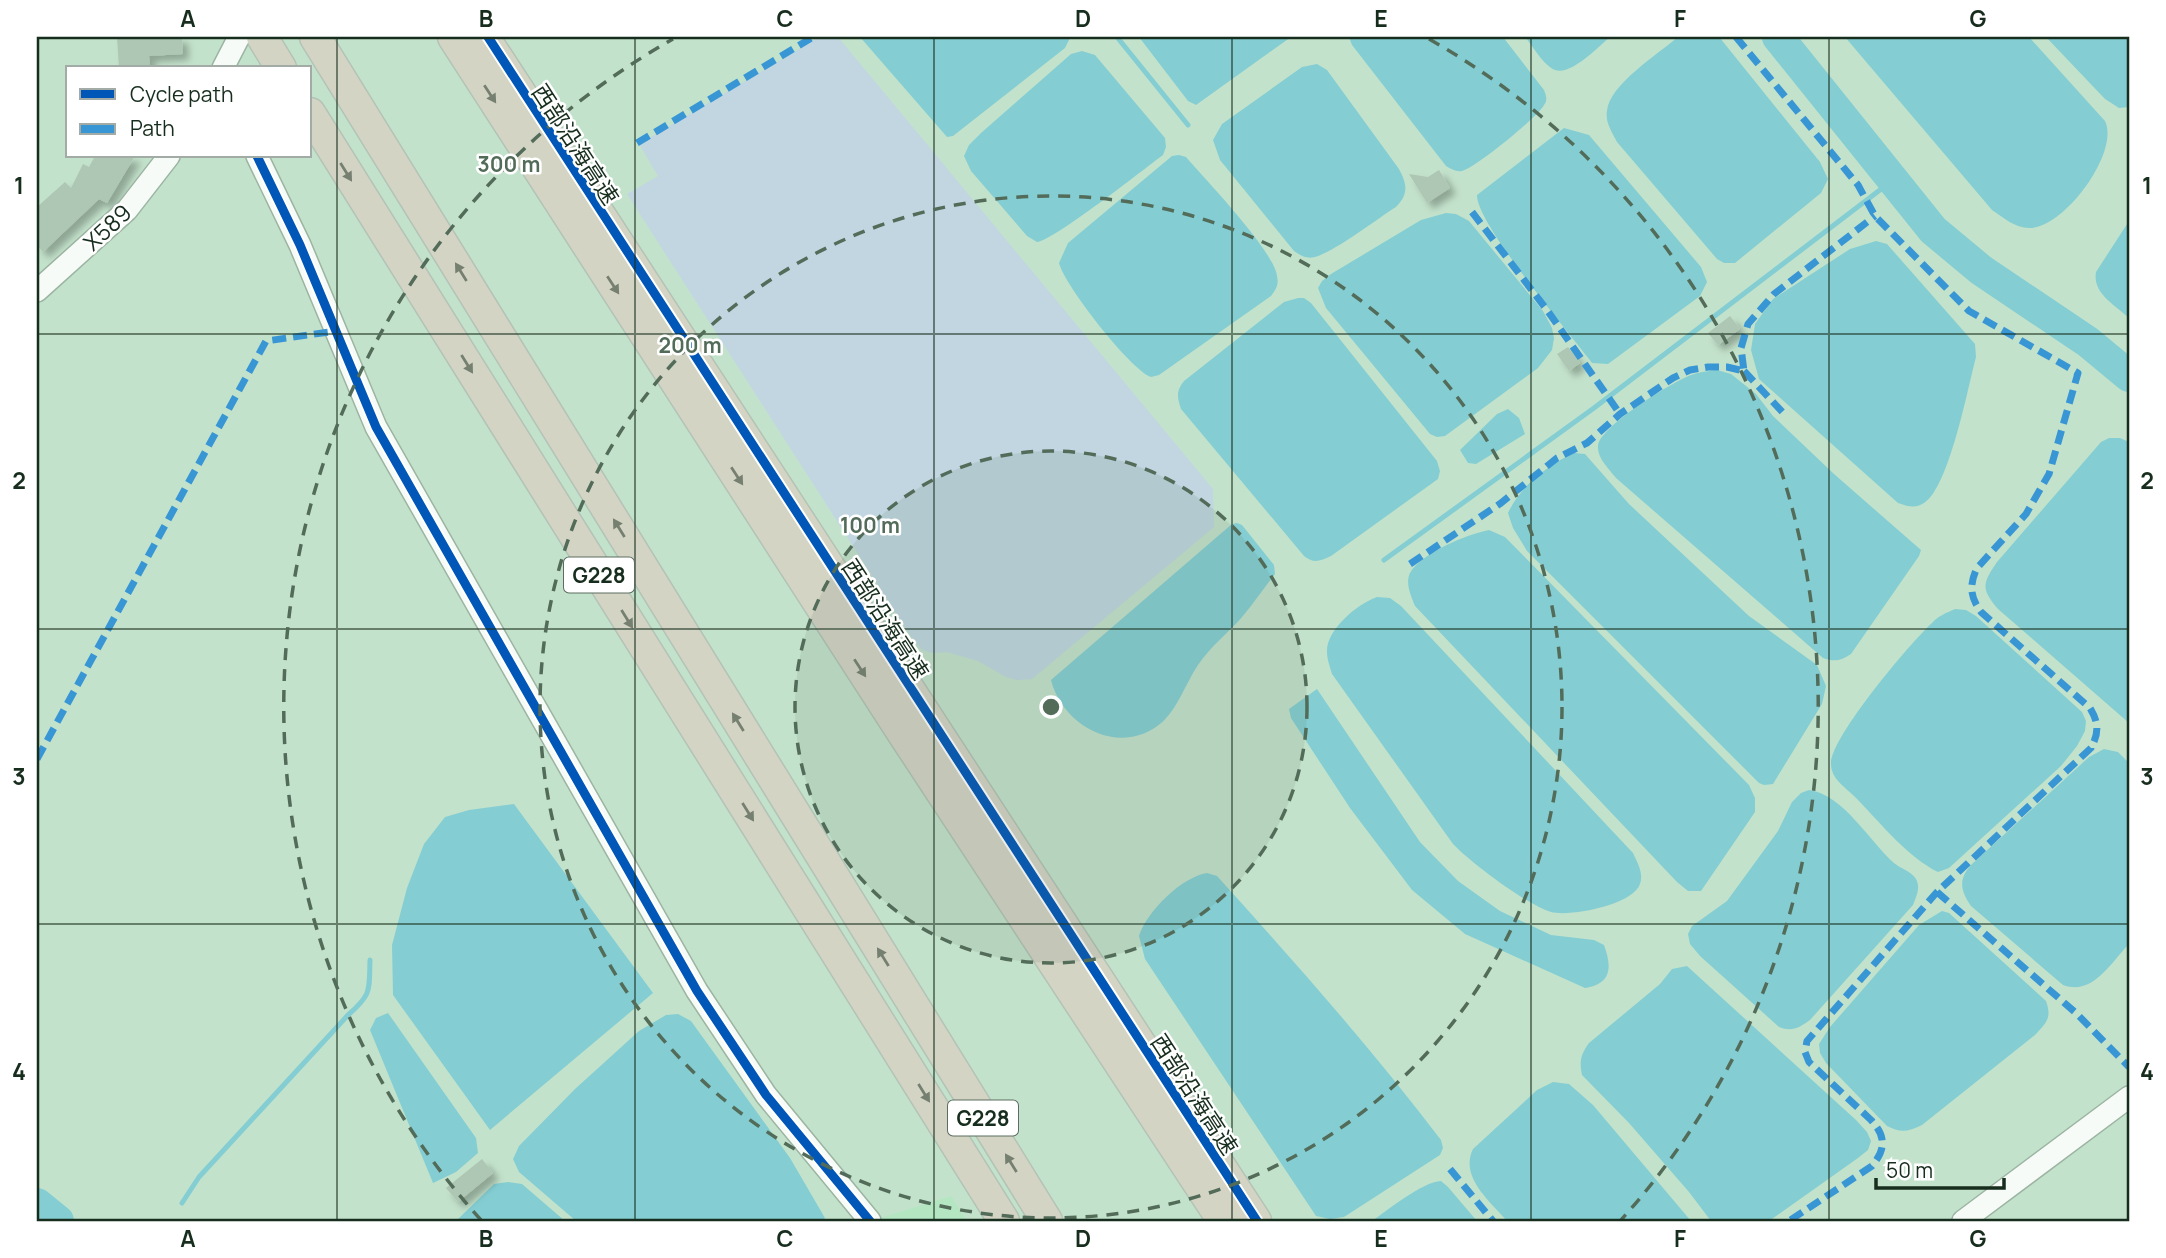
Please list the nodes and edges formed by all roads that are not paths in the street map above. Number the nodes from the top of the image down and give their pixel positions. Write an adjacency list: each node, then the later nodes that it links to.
1 (239, 37): 6 (street)
2 (262, 37): 7 (highway)
3 (315, 37): 15 (highway, G228, one-way to 3)
4 (453, 37): 16 (highway, 西部沿海高速, one-way to 16)
5 (486, 37): 17 (highway, 西部沿海高速)
6 (224, 66)
7 (280, 66)
8 (312, 117): 14 (highway, G228, one-way to 14)
9 (167, 158): 11 (street, X589 / X589)
10 (258, 158): 13 (street)
11 (37, 291)
12 (2129, 1097): 18 (street)
13 (870, 1221)
14 (1004, 1221)
15 (1047, 1221)
16 (1223, 1221)
17 (1256, 1221)
18 (1964, 1221)

